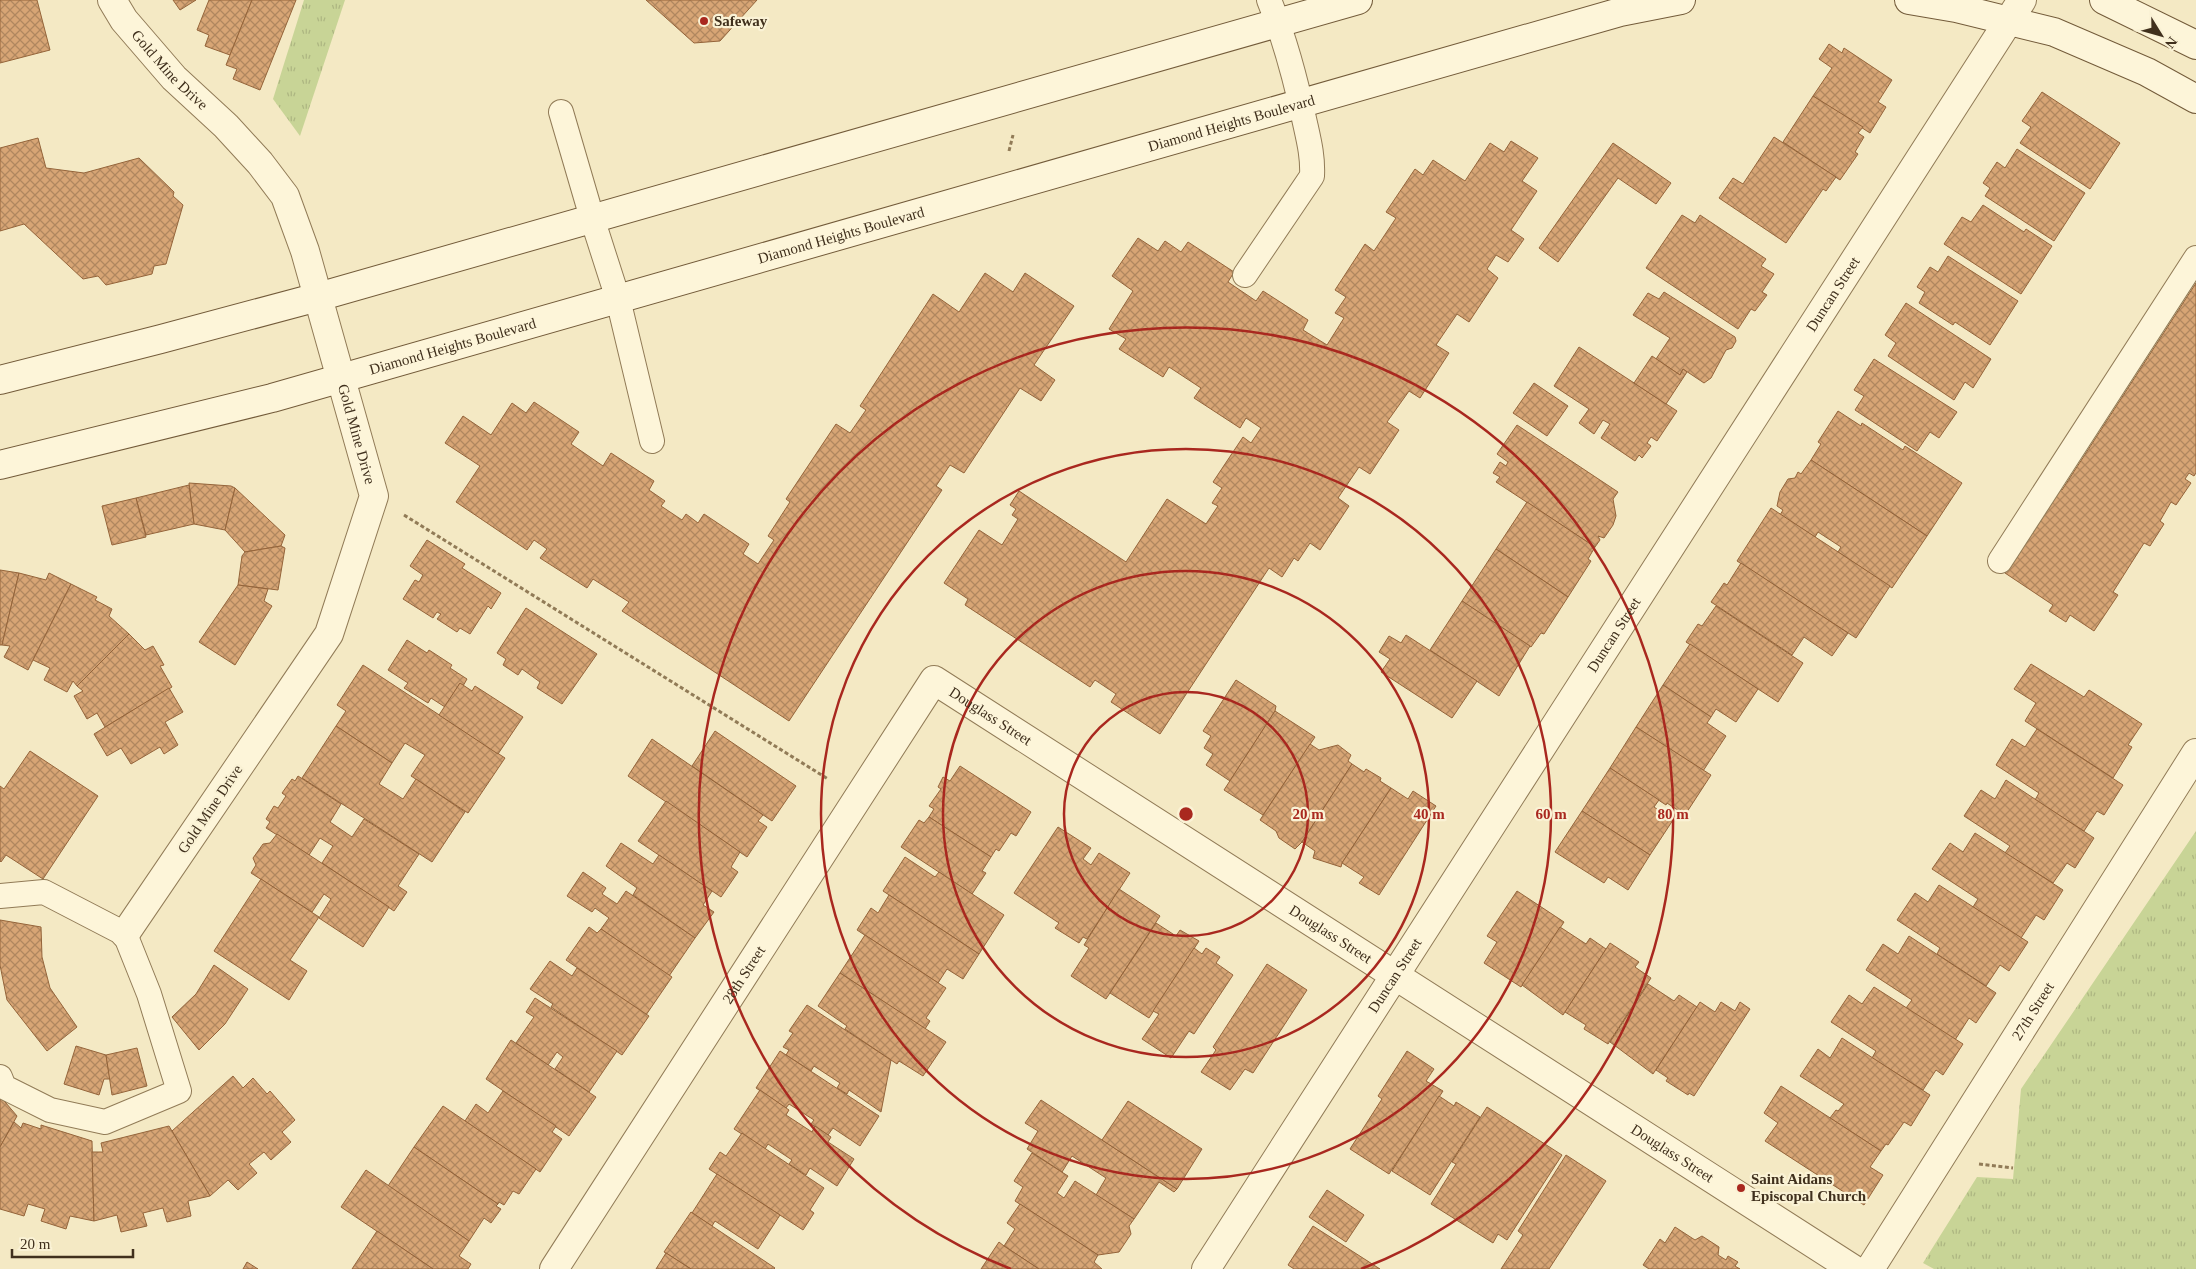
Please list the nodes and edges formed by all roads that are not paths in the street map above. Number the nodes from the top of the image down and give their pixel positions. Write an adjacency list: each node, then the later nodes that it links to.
1 (112, 0): 15 (street, Gold Mine Drive)
2 (1358, 0): 7 (street)
3 (1682, 0): 10 (street, Diamond Heights Boulevard)
4 (1909, 0): 6 (street)
5 (2104, 0): 8 (street)
6 (2016, 10): 9 (street); 26 (street, Duncan Street)
7 (1274, 12): 10 (lane); 12 (street)
8 (2196, 45)
9 (2196, 99)
10 (1301, 104): 14 (lane); 16 (street, Diamond Heights Boulevard)
11 (561, 112): 12 (lane)
12 (592, 218): 15 (street); 16 (lane)
13 (2196, 258): 21 (lane)
14 (1245, 275)
15 (318, 297): 17 (street, Gold Mine Drive); 18 (street)
16 (618, 299): 17 (street, Diamond Heights Boulevard); 19 (lane)
17 (341, 378): 20 (street, Diamond Heights Boulevard); 25 (street, Gold Mine Drive)
18 (0, 380)
19 (652, 441)
20 (0, 465)
21 (2000, 561)
22 (934, 680): 26 (street, Douglass Street); 29 (street, 28th Street)
23 (2196, 753): 28 (street, 27th Street)
24 (0, 896): 25 (lane)
25 (125, 934): 27 (lane)
26 (1395, 975): 28 (street, Douglass Street); 30 (street, Duncan Street)
27 (0, 1077)
28 (1854, 1268)
29 (554, 1269)
30 (1206, 1269)

